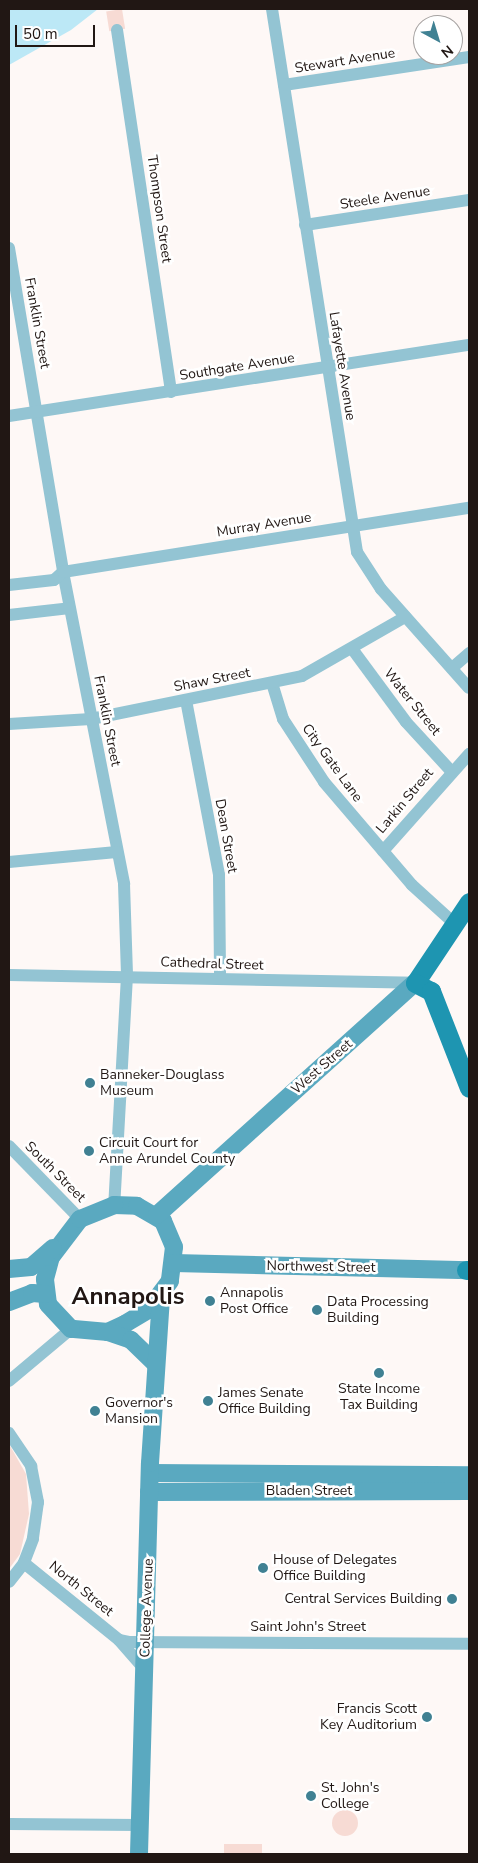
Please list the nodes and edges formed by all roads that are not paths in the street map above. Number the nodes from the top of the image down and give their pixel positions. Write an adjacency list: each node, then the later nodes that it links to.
1 (272, 9): 4 (street, Lafayette Avenue)
2 (118, 30): 11 (street, Thompson Street)
3 (469, 57): 4 (street, Stewart Avenue)
4 (284, 85): 6 (street, Lafayette Avenue)
5 (469, 200): 6 (street, Steele Avenue)
6 (305, 225): 10 (street, Lafayette Avenue)
7 (9, 248): 8 (street, Franklin Street)
8 (10, 266): 12 (street, Franklin Street)
9 (469, 345): 10 (street, Southgate Avenue)
10 (327, 368): 11 (street, Southgate Avenue); 15 (street, Lafayette Avenue)
11 (171, 392): 12 (street, Southgate Avenue)
12 (37, 412): 13 (street, Southgate Avenue); 16 (street, Franklin Street)
13 (9, 416)
14 (469, 508): 15 (street, Murray Avenue)
15 (352, 526): 16 (street, Murray Avenue); 20 (street, Lafayette Avenue)
16 (63, 572): 17 (street, Murray Avenue); 18 (street, Franklin Street)
17 (9, 585)
18 (70, 608): 19 (street); 27 (street, Franklin Street)
19 (9, 614)
20 (405, 617): 21 (street, Shaw Street); 23 (street, Lafayette Avenue)
21 (353, 650): 24 (street, Shaw Street); 30 (street, Water Street)
22 (469, 653): 23 (street)
23 (452, 668): 25 (street, Lafayette Avenue)
24 (272, 683): 26 (street, Shaw Street); 31 (street, City Gate Lane)
25 (469, 688)
26 (186, 700): 27 (street, Shaw Street); 38 (street, Dean Street)
27 (91, 719): 28 (street, Shaw Street); 32 (street, Franklin Street)
28 (9, 724)
29 (469, 754): 30 (street, Larkin Street)
30 (451, 771): 31 (street, Larkin Street)
31 (383, 851): 35 (street, City Gate Lane)
32 (117, 852): 33 (street); 37 (street, Franklin Street)
33 (9, 862)
34 (469, 902): 35 (main road, West Street)
35 (455, 924): 39 (main road, West Street)
36 (9, 975): 37 (street, Cathedral Street)
37 (127, 976): 38 (street, Cathedral Street); 42 (street, Franklin Street)
38 (220, 979): 39 (street, Cathedral Street)
39 (415, 983): 40 (main road); 43 (main road, West Street)
40 (469, 1088)
41 (9, 1146): 44 (street, South Street)
42 (114, 1205): 43 (main road); 44 (main road)
43 (157, 1215): 46 (main road)
44 (80, 1219): 45 (main road)
45 (55, 1246): 47 (main road); 49 (main road)
46 (174, 1263): 48 (main road, Northwest Street); 50 (main road)
47 (9, 1269)
48 (468, 1270)
49 (45, 1294): 51 (main road); 52 (main road)
50 (161, 1296): 53 (main road); 54 (main road, College Avenue)
51 (9, 1302)
52 (71, 1329): 53 (main road); 55 (street)
53 (108, 1332): 54 (main road)
54 (155, 1363): 57 (main road, College Avenue)
55 (9, 1381)
56 (9, 1433): 61 (street)
57 (150, 1473): 58 (main road, Bladen Street); 60 (main road, College Avenue)
58 (469, 1474)
59 (469, 1491): 60 (main road, Bladen Street)
60 (149, 1492): 64 (main road, College Avenue)
61 (24, 1562): 62 (street); 63 (street, North Street)
62 (9, 1582)
63 (118, 1640): 64 (street); 66 (street, North Street)
64 (147, 1642): 65 (street, Saint John's Street); 66 (main road, College Avenue)
65 (469, 1644)
66 (144, 1669): 68 (main road, College Avenue)
67 (9, 1824): 68 (street)
68 (140, 1825): 69 (main road, College Avenue)
69 (139, 1854)

